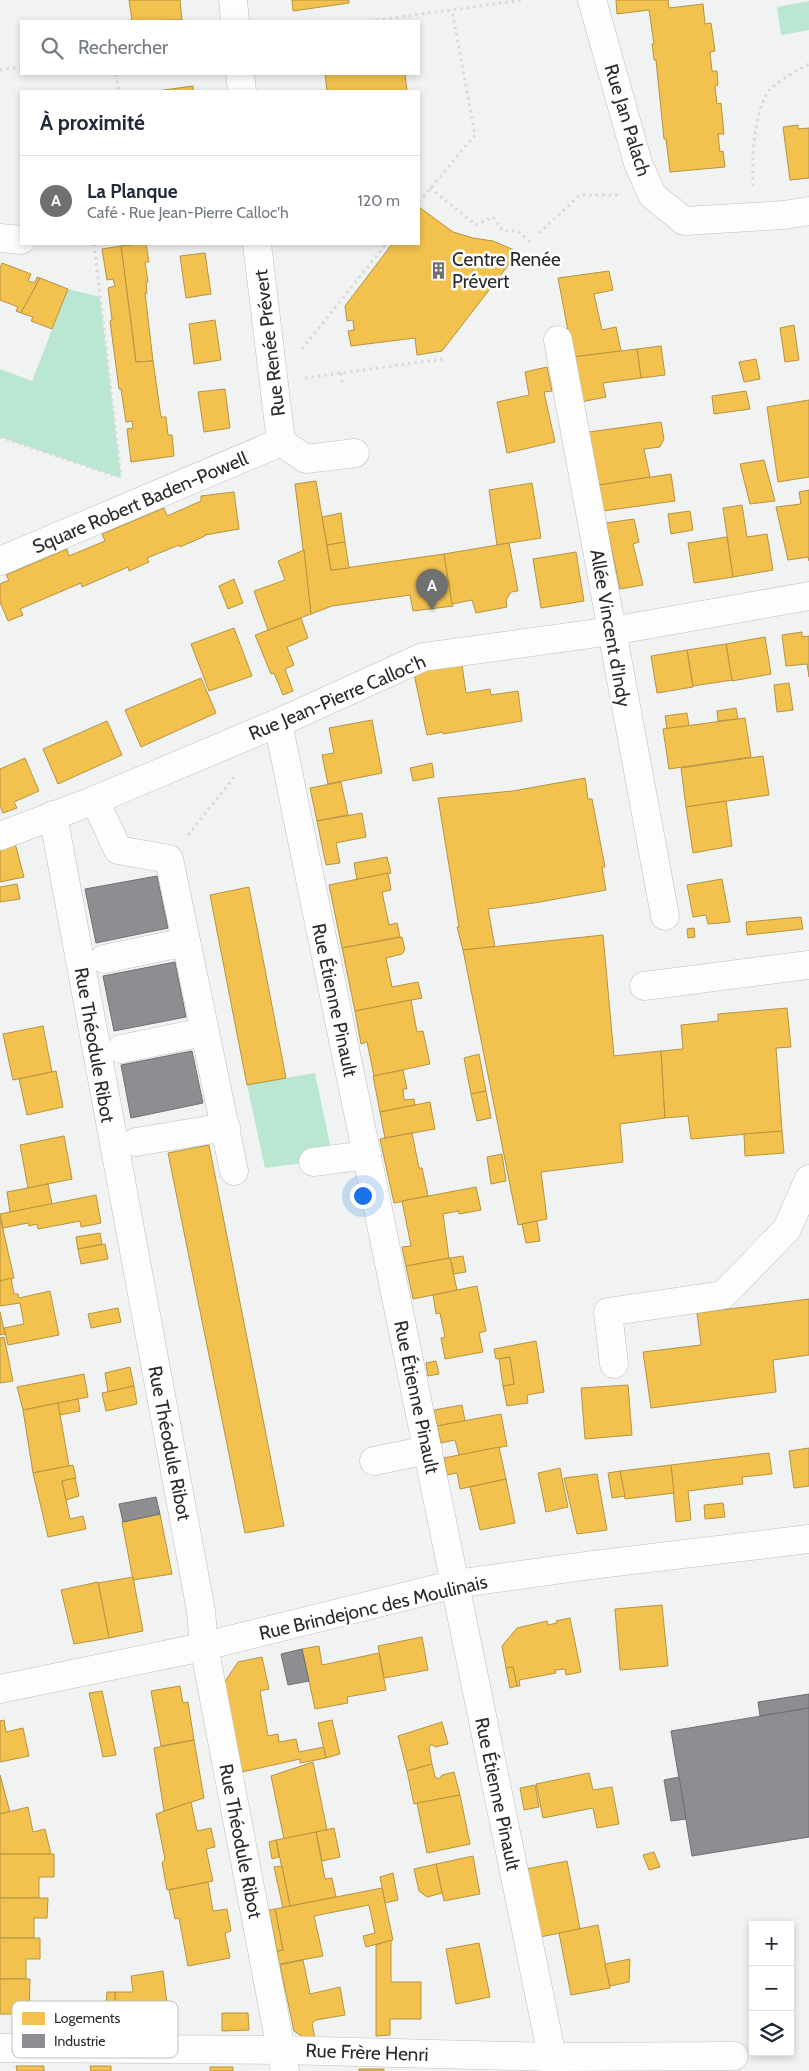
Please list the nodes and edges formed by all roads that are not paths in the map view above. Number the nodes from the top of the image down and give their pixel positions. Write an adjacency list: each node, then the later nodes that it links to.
1 (233, 0): 3 (street)
2 (592, 0): 6 (street, Rue Jan Palach)
3 (235, 20)
4 (240, 75): 5 (street)
5 (242, 90)
6 (809, 211)
7 (0, 238): 8 (street)
8 (20, 240)
9 (257, 245): 11 (street, Rue Renée Prévert)
10 (558, 340): 15 (street, Allée Vincent d'Indy)
11 (281, 442): 12 (street); 13 (street, Square Robert Baden-Powell)
12 (354, 454)
13 (0, 561)
14 (809, 596): 15 (street, Rue Jean-Pierre Calloc'h)
15 (612, 631): 16 (street, Rue Jean-Pierre Calloc'h); 20 (street, Allée Vincent d'Indy)
16 (278, 723): 17 (street, Rue Jean-Pierre Calloc'h); 29 (street, Rue Étienne Pinault)
17 (95, 800): 18 (street, Rue Jean-Pierre Calloc'h); 21 (street)
18 (53, 815): 19 (street, Rue Jean-Pierre Calloc'h); 39 (street, Rue Théodule Ribot)
19 (0, 836)
20 (665, 916)
21 (186, 942): 22 (street); 25 (street)
22 (104, 959)
23 (809, 965): 24 (street)
24 (644, 986)
25 (204, 1032): 26 (street); 27 (street)
26 (121, 1049)
27 (226, 1127): 28 (street); 31 (street)
28 (136, 1142)
29 (367, 1155): 30 (street); 35 (street, Rue Étienne Pinault)
30 (313, 1162)
31 (234, 1172)
32 (809, 1179): 33 (street)
33 (803, 1210): 34 (street)
34 (614, 1364)
35 (428, 1450): 36 (street); 38 (street, Rue Étienne Pinault)
36 (374, 1461)
37 (809, 1539): 38 (street, Rue Brindejonc des Moulinais)
38 (455, 1584): 39 (street, Rue Brindejonc des Moulinais); 44 (street, Rue Étienne Pinault)
39 (204, 1646): 40 (street, Rue Brindejonc des Moulinais); 43 (street, Rue Théodule Ribot)
40 (0, 1689)
41 (178, 2056): 43 (street, Rue Frère Henri)
42 (734, 2056): 44 (street, Rue Frère Henri)
43 (283, 2060): 44 (street, Rue Frère Henri)
44 (554, 2064)

